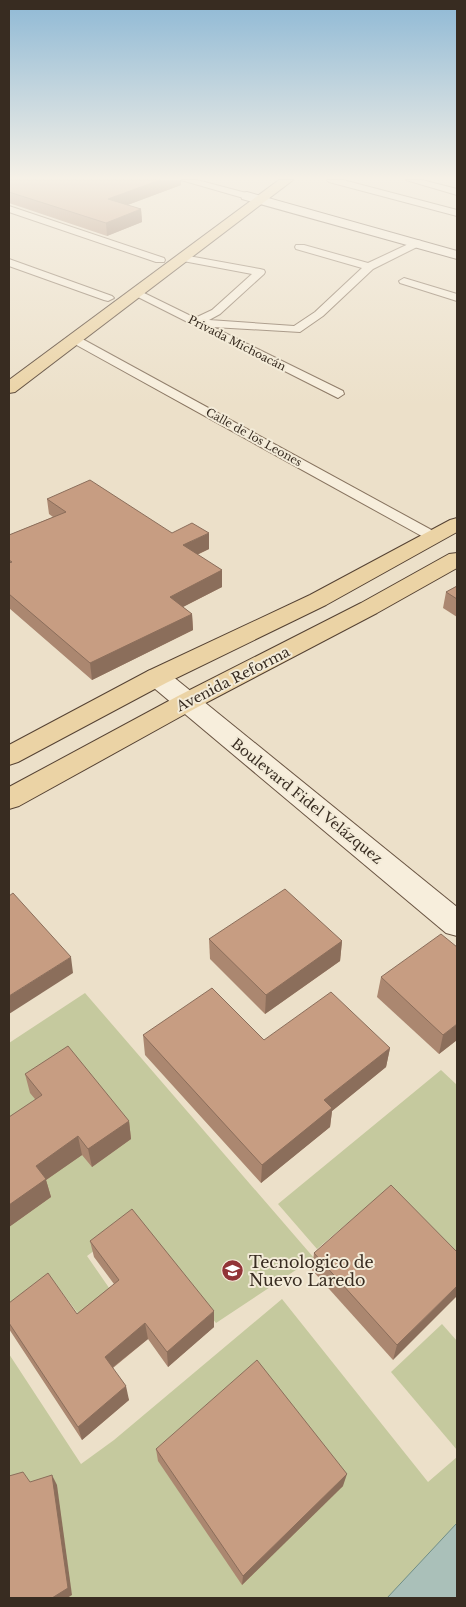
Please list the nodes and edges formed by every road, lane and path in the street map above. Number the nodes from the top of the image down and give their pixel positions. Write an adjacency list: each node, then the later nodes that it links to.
1 (145, 255): 7 (street)
2 (168, 255): 7 (main road)
3 (187, 255): 6 (main road)
4 (328, 255): 9 (street)
5 (393, 255): 9 (street)
6 (183, 258): 11 (main road); 14 (street)
7 (160, 260): 12 (main road)
8 (9, 262): 12 (street)
9 (369, 267): 14 (street)
10 (404, 281): 13 (street)
11 (136, 293): 14 (street, Privada Michoacán); 15 (main road)
12 (108, 298): 16 (main road)
13 (457, 298)
14 (197, 322): 18 (street, Privada Michoacán)
15 (75, 339): 17 (main road); 20 (street, Calle de los Leones)
16 (24, 358)
17 (9, 388)
18 (338, 394)
19 (457, 524): 20 (main road)
20 (432, 536): 22 (main road)
21 (457, 559): 23 (main road, Avenida Reforma)
22 (157, 677): 23 (street, Boulevard Fidel Velázquez); 24 (main road)
23 (187, 702): 25 (main road, Avenida Reforma); 26 (street, Boulevard Fidel Velázquez)
24 (9, 756)
25 (9, 799)
26 (457, 924)

